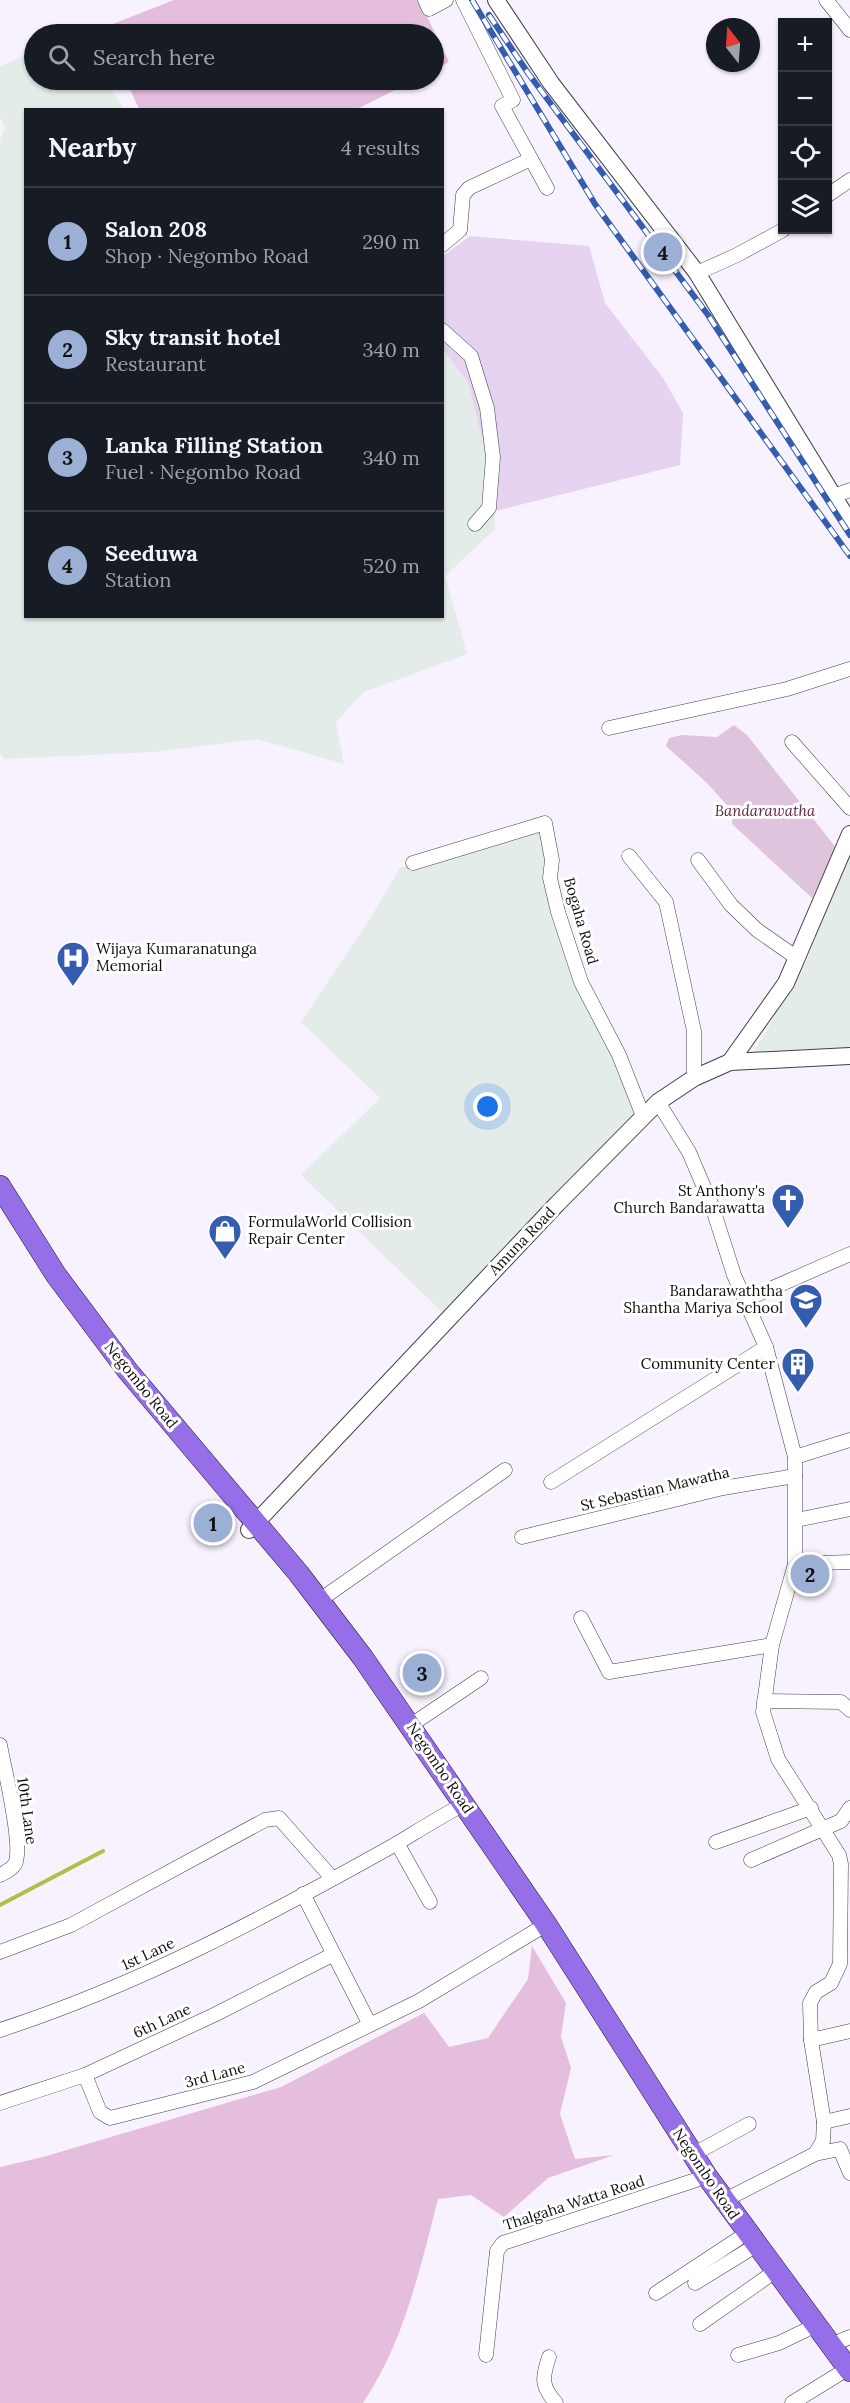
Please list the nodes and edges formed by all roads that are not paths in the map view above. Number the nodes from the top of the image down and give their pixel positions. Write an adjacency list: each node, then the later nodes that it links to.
1 (425, 0): 2 (street)
2 (446, 0)
3 (463, 0): 7 (street)
4 (496, 0): 13 (street)
5 (825, 0): 6 (street)
6 (850, 30)
7 (531, 159): 9 (street); 12 (street)
8 (850, 180): 10 (street)
9 (547, 188)
10 (832, 192)
11 (778, 233): 13 (street)
12 (444, 242)
13 (696, 273): 16 (street)
14 (444, 332): 18 (street)
15 (850, 490): 16 (street)
16 (833, 496): 17 (street)
17 (850, 523)
18 (475, 524)
19 (850, 669): 20 (street)
20 (609, 728)
21 (792, 742): 22 (street)
22 (850, 808)
23 (850, 834): 27 (street)
24 (629, 856): 30 (street)
25 (698, 860): 27 (street)
26 (413, 863): 32 (street, Bogaha Road)
27 (797, 958): 29 (street)
28 (850, 1056): 29 (street, Amuna Road)
29 (730, 1062): 30 (street, Amuna Road)
30 (694, 1078): 31 (street, Amuna Road)
31 (658, 1102): 32 (street, Amuna Road); 36 (street)
32 (644, 1116): 45 (street, Amuna Road)
33 (0, 1186): 45 (highway, Negombo Road)
34 (0, 1206): 45 (highway, Negombo Road)
35 (850, 1254): 36 (street)
36 (746, 1300): 37 (street)
37 (766, 1347): 39 (street); 42 (street)
38 (850, 1440): 39 (street)
39 (795, 1457): 41 (street)
40 (504, 1470): 49 (street)
41 (795, 1476): 44 (street); 46 (street, St Sebastian Mawatha)
42 (551, 1482)
43 (850, 1509): 44 (street)
44 (796, 1520): 48 (street)
45 (253, 1526): 49 (highway, Negombo Road); 59 (highway, Negombo Road)
46 (522, 1537)
47 (850, 1562): 48 (street)
48 (795, 1564): 51 (street)
49 (320, 1600): 55 (highway, Negombo Road)
50 (581, 1618): 51 (street)
51 (772, 1645): 53 (street)
52 (481, 1678): 55 (street)
53 (764, 1701): 54 (street); 57 (street)
54 (850, 1710)
55 (411, 1725): 83 (highway, Negombo Road)
56 (0, 1745): 65 (street, 10th Lane)
57 (811, 1808): 60 (street); 61 (street)
58 (850, 1808): 60 (street)
59 (455, 1809): 62 (street, 1st Lane); 70 (highway, Negombo Road)
60 (822, 1830): 63 (street); 64 (street)
61 (716, 1842)
62 (397, 1843): 66 (street, 1st Lane); 68 (street)
63 (751, 1860)
64 (846, 1864): 69 (street)
65 (0, 1875)
66 (332, 1878): 67 (street, 1st Lane); 71 (street)
67 (303, 1894): 72 (street); 74 (street, 1st Lane)
68 (430, 1902)
69 (846, 1907): 76 (street)
70 (537, 1930): 73 (street, 3rd Lane); 85 (highway, Negombo Road)
71 (0, 1952)
72 (332, 1955): 73 (street); 77 (street, 6th Lane)
73 (369, 2023): 77 (street, 3rd Lane)
74 (0, 2030)
75 (850, 2031): 76 (street)
76 (811, 2040): 80 (street)
77 (85, 2075): 78 (street, 6th Lane)
78 (0, 2103)
79 (850, 2116): 80 (street)
80 (824, 2122): 82 (street)
81 (749, 2124): 83 (street)
82 (815, 2154): 84 (street); 86 (street)
83 (692, 2155): 86 (highway, Negombo Road)
84 (850, 2173)
85 (696, 2180): 87 (highway, Negombo Road); 94 (street, Thalgaha Watta Road)
86 (723, 2201): 93 (highway, Negombo Road)
87 (743, 2245): 88 (highway, Negombo Road); 89 (street); 90 (street)
88 (767, 2277): 91 (street); 92 (highway, Negombo Road)
89 (695, 2283)
90 (656, 2293)
91 (700, 2324)
92 (806, 2330): 95 (street); 97 (highway, Negombo Road)
93 (841, 2341): 97 (highway, Negombo Road)
94 (486, 2355)
95 (738, 2355)
96 (549, 2357): 98 (street)
97 (846, 2378): 99 (street)
98 (556, 2403)
99 (792, 2403)

